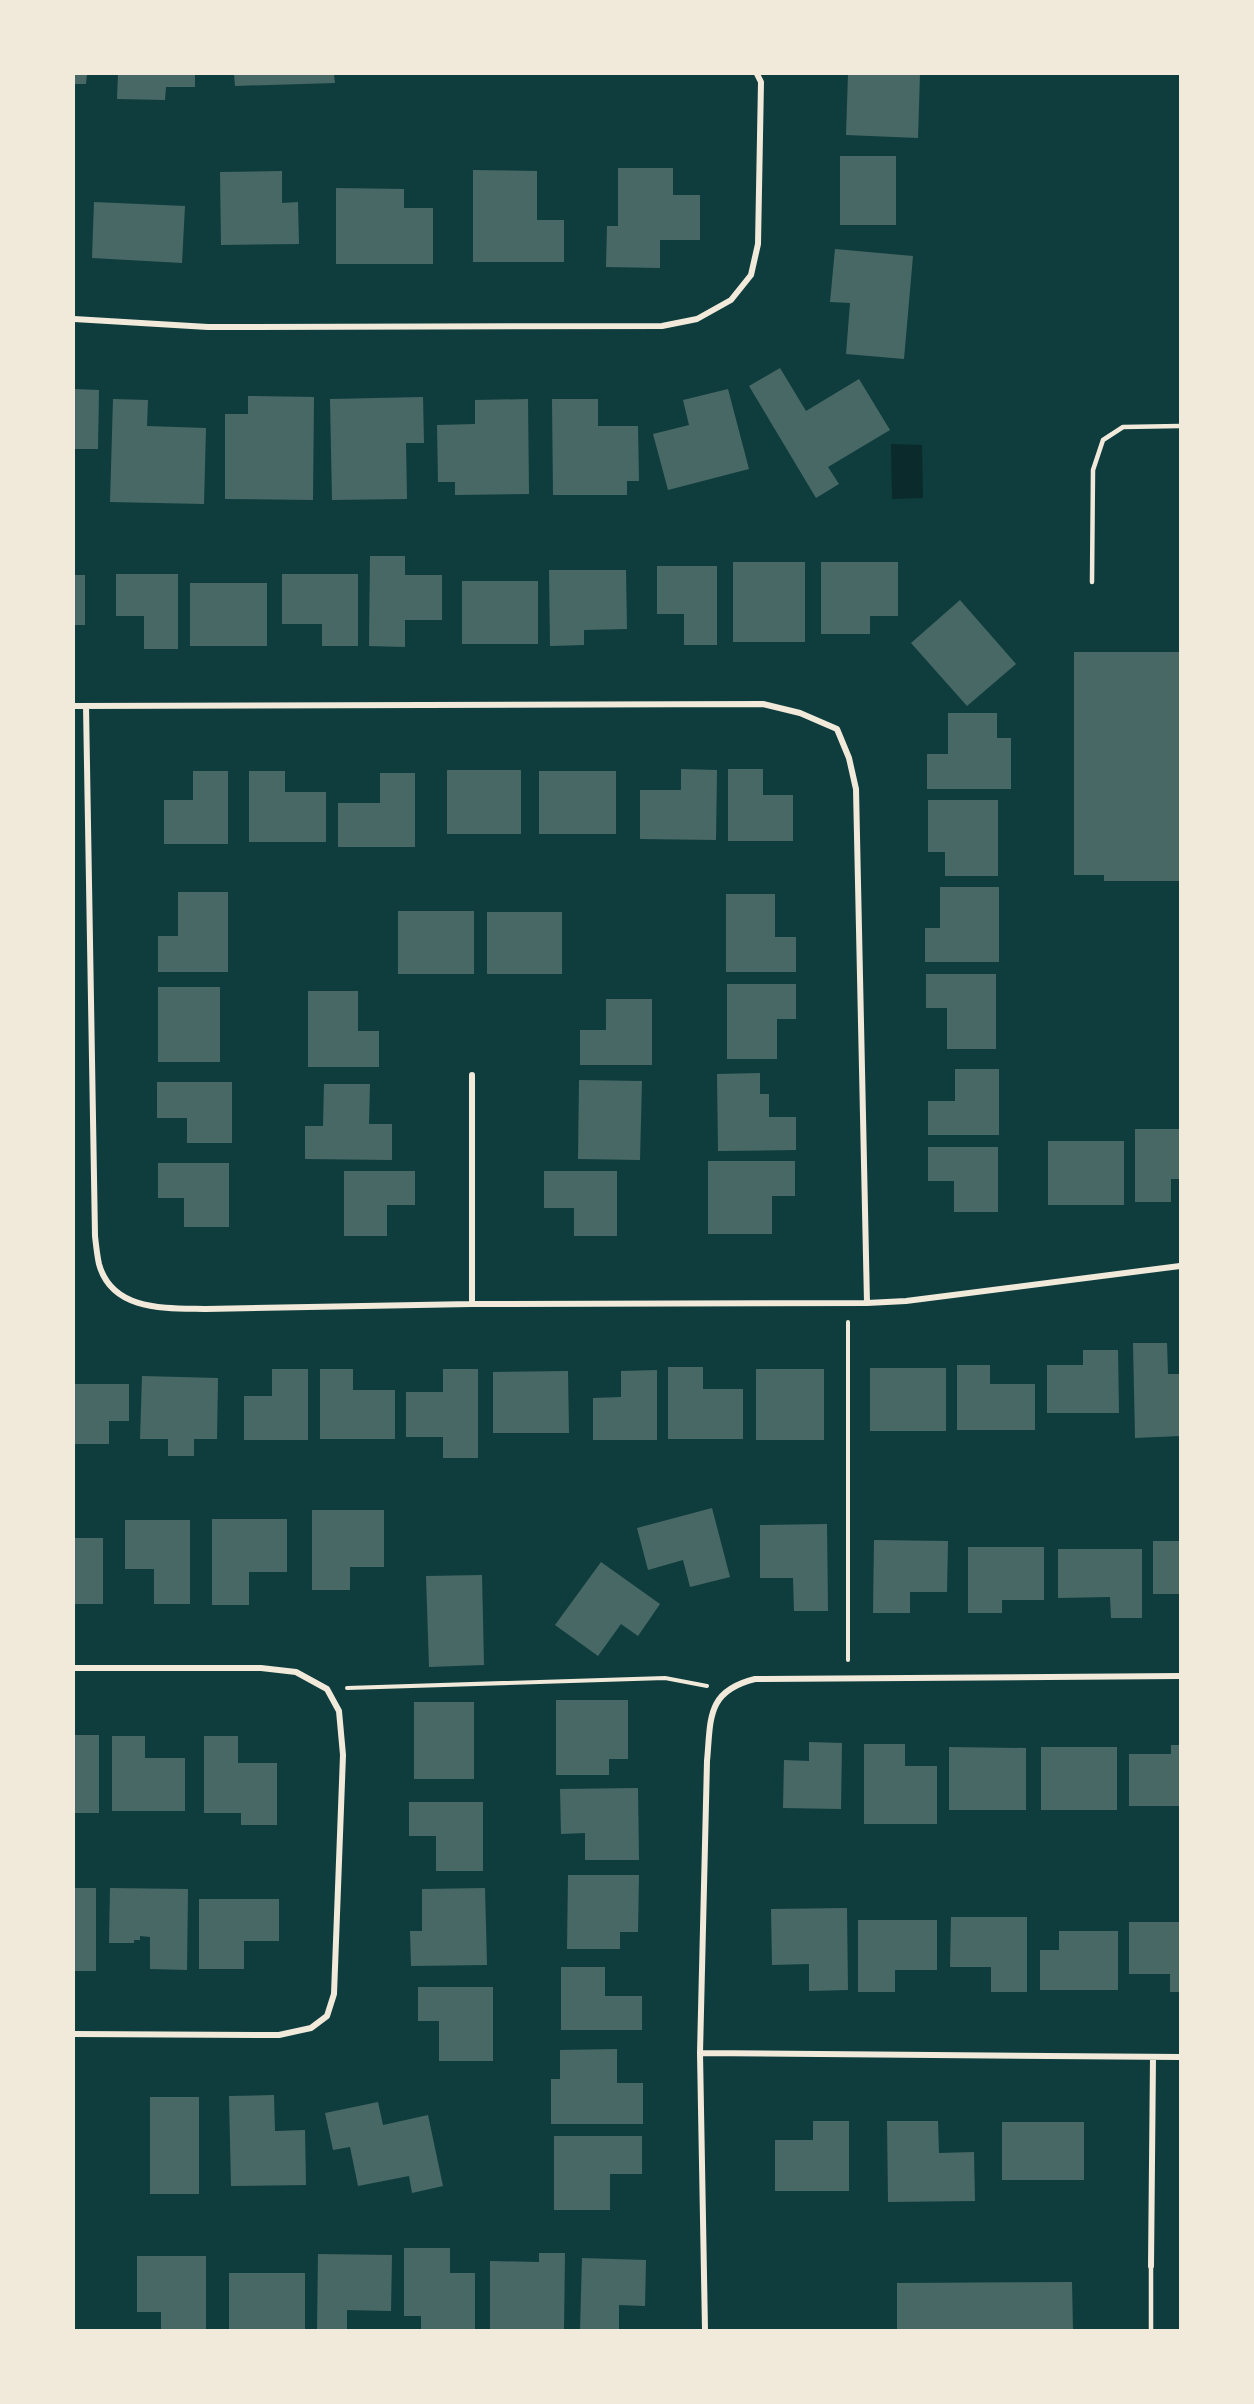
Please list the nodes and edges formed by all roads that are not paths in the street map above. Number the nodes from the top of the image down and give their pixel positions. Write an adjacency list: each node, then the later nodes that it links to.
1 (757, 74): 2 (street)
2 (74, 319)
3 (1180, 426): 4 (lane)
4 (1092, 582)
5 (74, 706): 6 (street)
6 (86, 706): 9 (street); 10 (street)
7 (472, 1075): 10 (street)
8 (1180, 1266): 9 (street)
9 (867, 1303): 10 (street)
10 (472, 1304)
11 (74, 1668): 13 (street)
12 (1180, 1676): 14 (street)
13 (74, 2034)
14 (700, 2053): 15 (street); 18 (street)
15 (1153, 2057): 16 (street); 17 (street)
16 (1180, 2057)
17 (1151, 2266): 19 (lane)
18 (705, 2331)
19 (1151, 2331)

